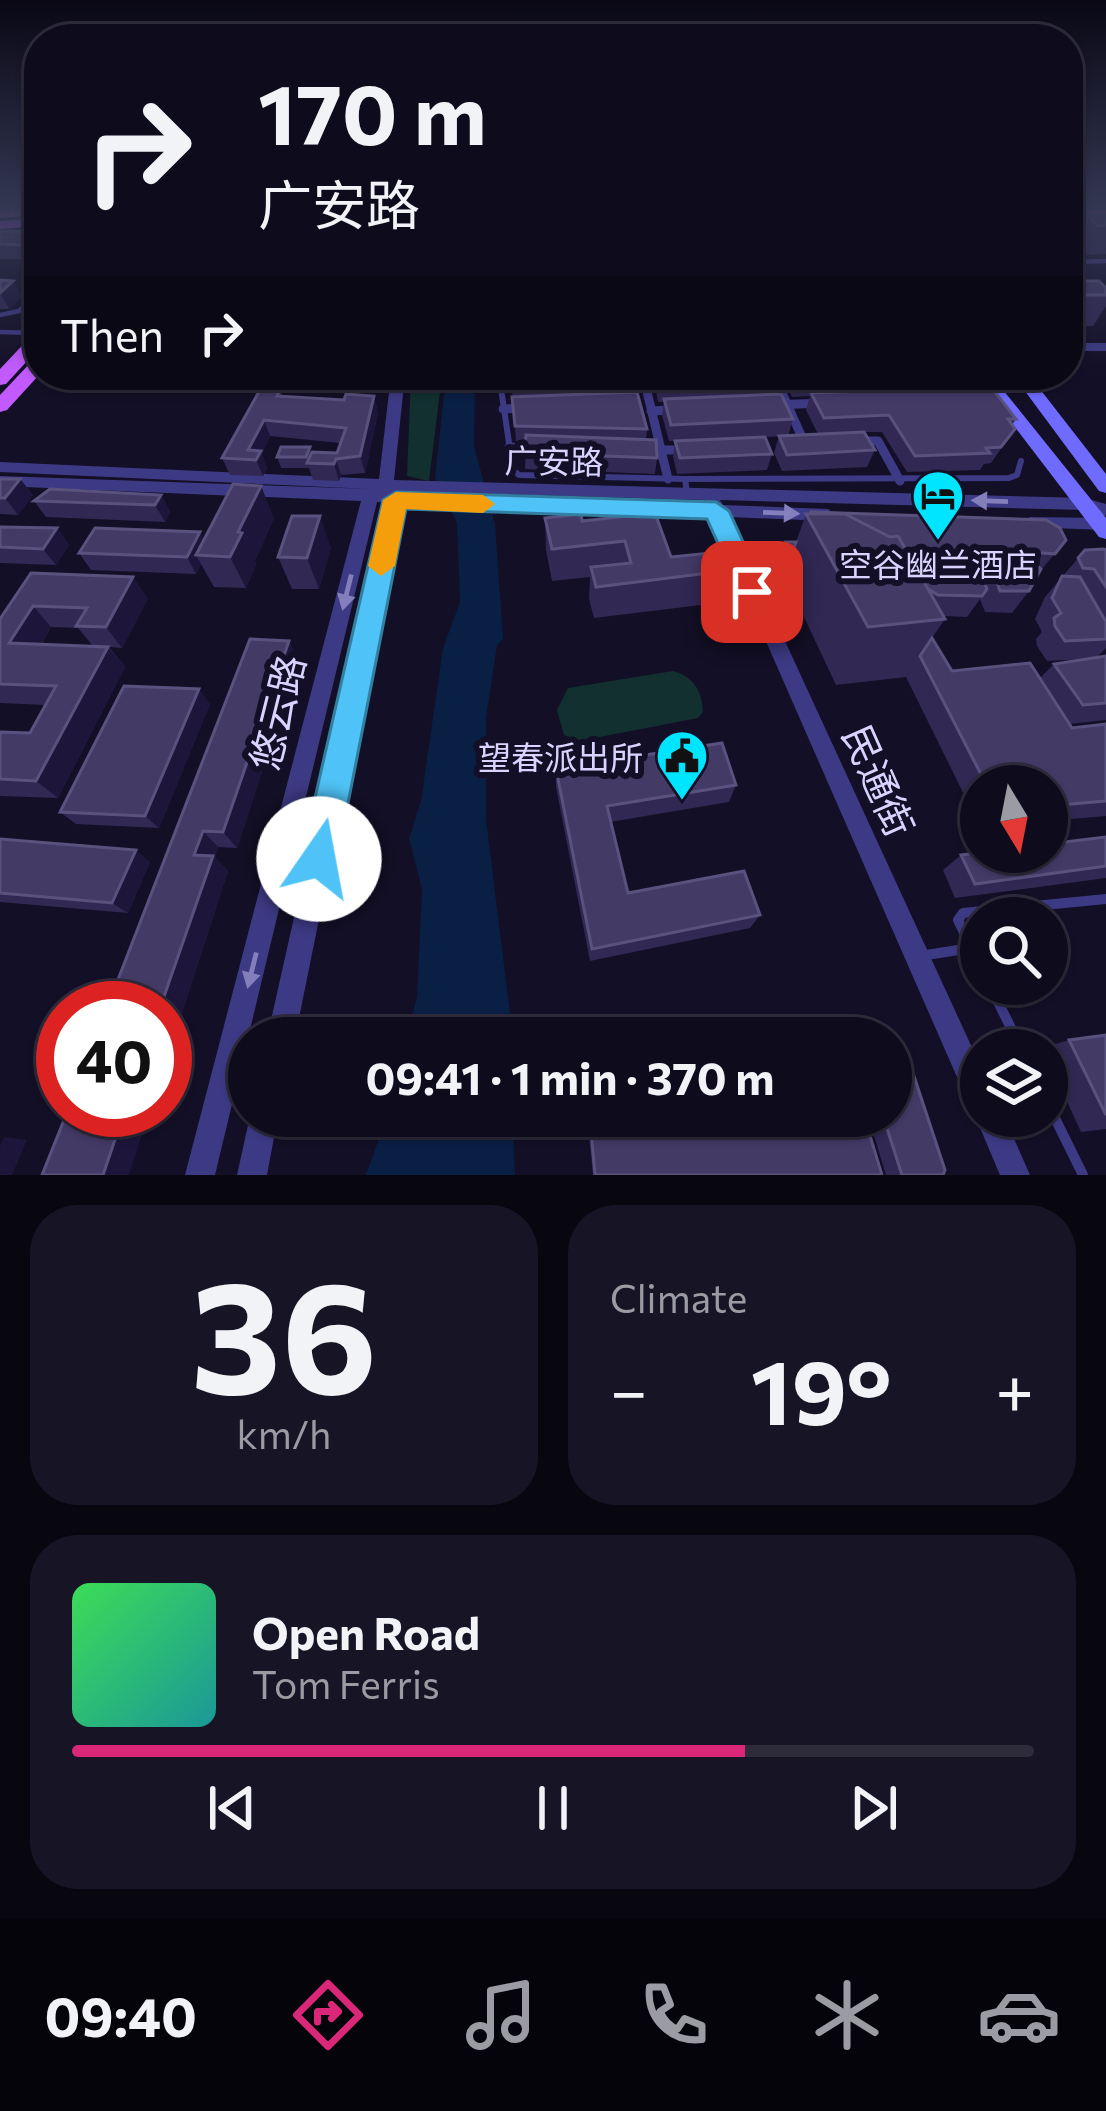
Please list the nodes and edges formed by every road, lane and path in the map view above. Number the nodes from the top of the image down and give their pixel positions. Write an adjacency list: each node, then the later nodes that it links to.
1 (24, 352): 2 (main road)
2 (0, 380)
3 (24, 380): 14 (main road)
4 (396, 390): 37 (street, 悠云路)
5 (501, 390): 17 (lane)
6 (646, 390): 15 (street)
7 (781, 390): 12 (street)
8 (995, 390): 39 (main road)
9 (1033, 390): 35 (main road)
10 (832, 403): 12 (street)
11 (628, 404): 15 (street)
12 (787, 404): 13 (street); 23 (street)
13 (764, 405)
14 (0, 406)
15 (650, 406): 18 (street); 29 (street)
16 (544, 407): 17 (street)
17 (503, 409): 25 (lane)
18 (696, 409)
19 (898, 440): 21 (street)
20 (854, 441): 21 (street)
21 (878, 441): 34 (street)
22 (821, 443): 23 (street)
23 (805, 444): 24 (street)
24 (781, 445)
25 (508, 447): 26 (street); 32 (lane)
26 (553, 448)
27 (710, 448): 29 (street)
28 (641, 450): 29 (street)
29 (663, 451): 32 (street)
30 (1021, 461): 34 (lane)
31 (0, 467): 37 (street, 广安路)
32 (668, 478): 36 (lane)
33 (0, 481): 37 (street, 广安路)
34 (900, 481): 36 (lane)
35 (1106, 487)
36 (700, 494): 38 (street, 广安路); 38 (street, 广安路); 39 (street, 广安路, one-way to 36); 40 (street, 广安路, one-way to 40); 44 (street, 民通街)
37 (384, 495): 38 (street, 广安路); 45 (street, 悠云路); 50 (street, 悠云路, one-way to 50)
38 (495, 496)
39 (1084, 504): 40 (main road)
40 (1105, 523)
41 (1106, 899): 42 (lane)
42 (1068, 903)
43 (960, 949): 44 (lane)
44 (917, 956): 46 (street, 民通街)
45 (285, 1017)
46 (960, 1052)
47 (260, 1137): 51 (street)
48 (998, 1137): 52 (street)
49 (1064, 1137): 53 (lane)
50 (200, 1175)
51 (252, 1175)
52 (1015, 1175)
53 (1083, 1175)

